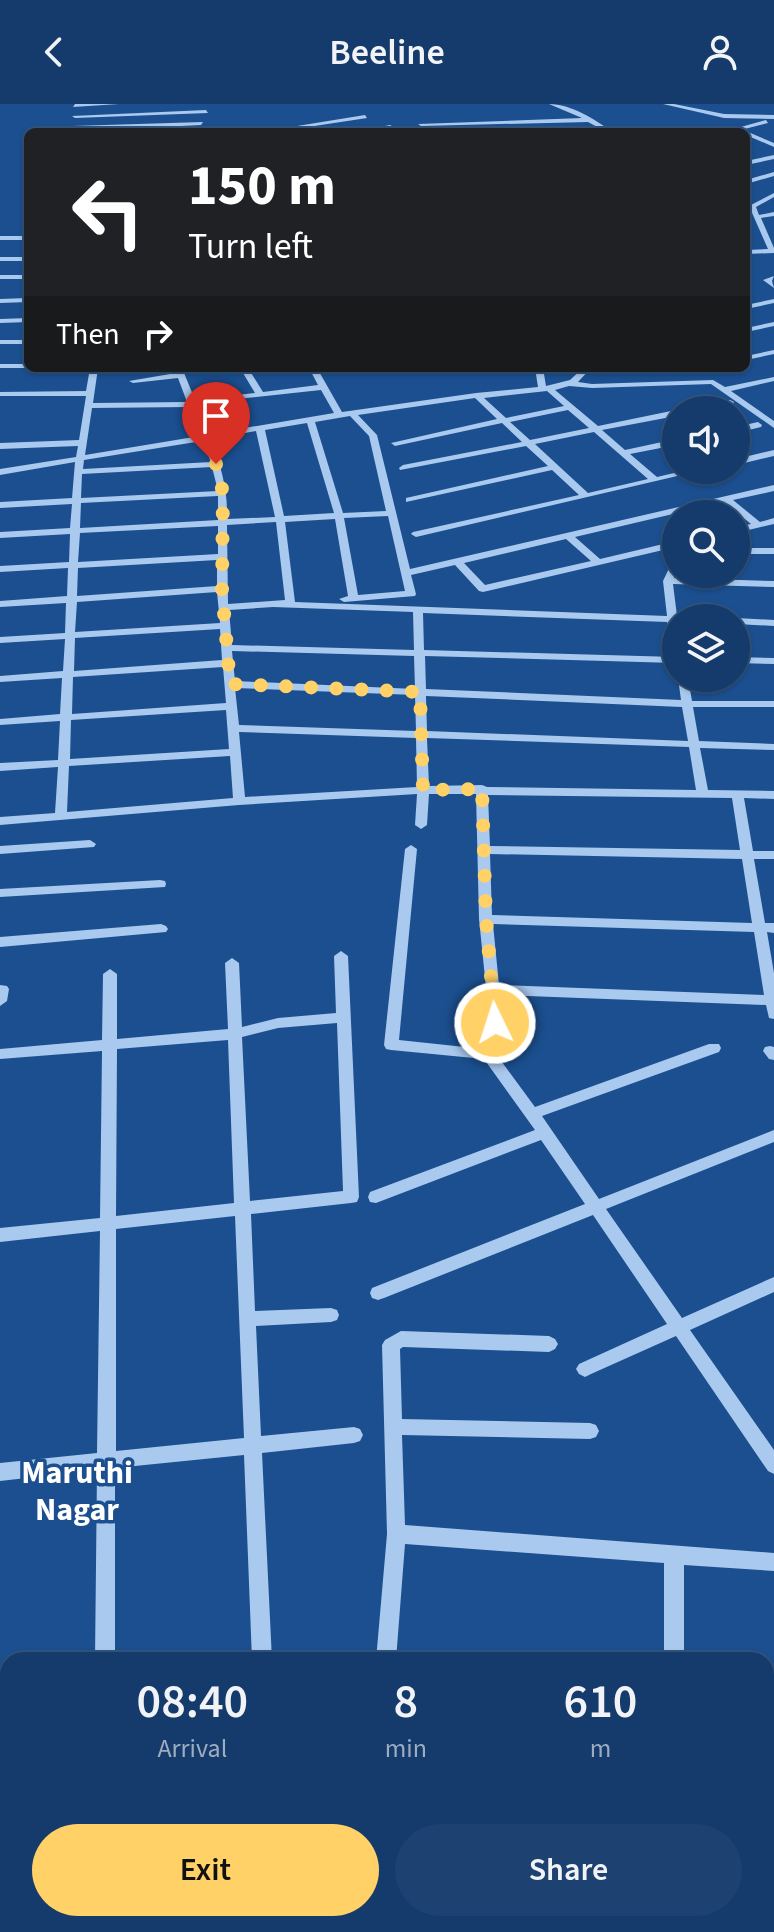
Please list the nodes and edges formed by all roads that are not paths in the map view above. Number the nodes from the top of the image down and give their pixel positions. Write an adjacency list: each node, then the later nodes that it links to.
1 (116, 104): 6 (street)
2 (140, 104): 8 (street)
3 (552, 104): 13 (street)
4 (666, 104): 10 (street)
5 (712, 104): 10 (street)
6 (75, 106)
7 (206, 112): 8 (street)
8 (141, 114): 9 (street); 18 (street)
9 (75, 116)
10 (724, 116): 12 (street)
11 (365, 117): 20 (street)
12 (773, 117): 23 (street)
13 (589, 120): 15 (street); 22 (street)
14 (201, 123): 19 (street)
15 (421, 124)
16 (406, 125): 17 (street)
17 (390, 127): 21 (street)
18 (142, 128)
19 (152, 128)
20 (303, 128)
21 (384, 128)
22 (602, 128)
23 (750, 129)
24 (750, 135): 25 (street)
25 (772, 143)
26 (750, 153): 28 (street)
27 (774, 157): 28 (street)
28 (764, 159): 29 (street)
29 (750, 162)
30 (774, 174): 31 (street)
31 (750, 181)
32 (774, 195): 33 (street)
33 (750, 206)
34 (750, 207): 36 (street)
35 (774, 214): 36 (street)
36 (757, 217): 37 (street)
37 (770, 233): 40 (street)
38 (0, 238): 39 (street)
39 (24, 238)
40 (773, 251): 41 (street)
41 (750, 252)
42 (0, 259): 43 (street)
43 (24, 259)
44 (0, 277): 45 (street)
45 (24, 277)
46 (774, 278): 47 (street)
47 (774, 286)
48 (24, 300): 49 (street)
49 (0, 301)
50 (774, 301): 51 (street)
51 (750, 306)
52 (24, 320): 53 (street)
53 (0, 321)
54 (772, 326): 55 (street)
55 (750, 329)
56 (0, 342): 57 (street)
57 (24, 342)
58 (774, 352): 59 (street)
59 (750, 357)
60 (0, 366): 61 (street)
61 (24, 366)
62 (93, 372): 76 (street)
63 (180, 372): 70 (street); 81 (street)
64 (247, 372): 78 (street)
65 (315, 372): 73 (street)
66 (540, 372): 74 (street)
67 (585, 372): 72 (street)
68 (717, 372): 71 (street)
69 (774, 379): 75 (street)
70 (133, 381)
71 (713, 382): 72 (street); 75 (street)
72 (571, 384): 74 (street)
73 (324, 387): 78 (street); 85 (street)
74 (545, 389): 79 (street); 83 (street)
75 (727, 389): 89 (street)
76 (89, 393): 77 (street); 82 (street)
77 (0, 394)
78 (261, 395): 80 (street)
79 (476, 395): 84 (street); 88 (street)
80 (231, 398)
81 (192, 404): 82 (street); 94 (street)
82 (87, 406): 95 (street)
83 (569, 407): 88 (street); 93 (street)
84 (352, 413): 85 (street); 118 (street)
85 (339, 415): 87 (street)
86 (662, 416): 93 (street)
87 (310, 419): 92 (street); 119 (street)
88 (501, 421): 96 (street); 97 (street)
89 (773, 422)
90 (758, 425): 91 (street)
91 (750, 427)
92 (260, 428): 94 (street); 120 (street)
93 (596, 430): 97 (street); 100 (street)
94 (205, 439): 102 (street); 104 (street)
95 (81, 443): 99 (street); 102 (street)
96 (395, 443)
97 (527, 444): 105 (street); 106 (street)
98 (662, 445): 100 (street)
99 (0, 446)
100 (623, 453): 110 (street)
101 (774, 453): 103 (street)
102 (79, 458): 107 (street); 108 (street)
103 (750, 459)
104 (216, 464): 108 (street); 112 (street)
105 (554, 467): 113 (street); 115 (street)
106 (403, 468)
107 (0, 472)
108 (78, 472): 116 (street)
109 (662, 478): 110 (street)
110 (655, 480): 113 (street)
111 (774, 488): 114 (street)
112 (223, 493): 116 (street); 122 (street)
113 (586, 496): 126 (street)
114 (726, 499): 123 (street); 128 (street)
115 (409, 500)
116 (76, 501): 117 (street); 125 (street)
117 (0, 505)
118 (392, 513): 119 (street); 137 (street)
119 (339, 516): 120 (street); 142 (street)
120 (280, 520): 122 (street); 143 (street)
121 (774, 521): 123 (street)
122 (224, 523): 125 (street); 132 (street)
123 (758, 525): 124 (street)
124 (750, 527)
125 (75, 531): 127 (street); 135 (street)
126 (416, 534)
127 (0, 535)
128 (569, 536): 133 (street); 134 (street)
129 (662, 547): 134 (street)
130 (750, 551): 131 (street)
131 (774, 551)
132 (222, 557): 135 (street); 140 (street)
133 (457, 561): 134 (street); 137 (street)
134 (599, 563)
135 (73, 564): 136 (street); 141 (street)
136 (0, 569)
137 (406, 573): 142 (street)
138 (750, 583): 139 (street)
139 (774, 584)
140 (222, 589): 141 (street); 146 (street)
141 (72, 598): 144 (street); 152 (street)
142 (354, 599): 143 (street)
143 (290, 603): 145 (street)
144 (0, 604)
145 (274, 604): 146 (street); 147 (street)
146 (224, 607): 151 (street)
147 (418, 610): 148 (street); 155 (street)
148 (662, 619)
149 (750, 622): 150 (street)
150 (774, 623)
151 (225, 626): 152 (street); 154 (street)
152 (70, 636): 153 (street); 160 (street)
153 (0, 640)
154 (226, 648): 155 (street); 159 (street)
155 (419, 655): 156 (street); 163 (street)
156 (662, 660)
157 (750, 660): 158 (street)
158 (774, 661)
159 (228, 663): 160 (street); 162 (street)
160 (68, 674): 161 (street); 168 (street)
161 (0, 679)
162 (230, 684): 163 (street); 167 (street)
163 (420, 692): 165 (street); 171 (street)
164 (685, 692): 165 (street)
165 (687, 704): 166 (street); 172 (street)
166 (774, 704)
167 (232, 706): 168 (street); 170 (street)
168 (66, 717): 169 (street); 175 (street)
169 (0, 722)
170 (233, 728): 171 (street); 174 (street)
171 (422, 734): 172 (street); 178 (street)
172 (694, 746): 173 (street); 179 (street)
173 (774, 747)
174 (233, 752): 175 (street); 182 (street)
175 (63, 763): 176 (street); 183 (street)
176 (0, 767)
177 (482, 789): 178 (street); 179 (street); 189 (street)
178 (423, 790): 182 (street); 185 (street)
179 (702, 792): 180 (street)
180 (737, 793): 181 (street); 190 (street)
181 (774, 795)
182 (239, 801): 183 (street)
183 (61, 817): 184 (street)
184 (0, 821)
185 (421, 825)
186 (90, 844): 188 (street)
187 (411, 849): 210 (street)
188 (0, 850)
189 (486, 850): 190 (street); 194 (street)
190 (747, 855): 191 (street); 195 (street)
191 (774, 855)
192 (160, 884): 193 (street)
193 (0, 893)
194 (486, 919): 195 (street); 202 (street)
195 (759, 928): 196 (street); 203 (street)
196 (774, 928)
197 (161, 929): 198 (street)
198 (0, 942)
199 (341, 956): 204 (street)
200 (232, 963): 206 (street)
201 (110, 974): 207 (street)
202 (492, 990): 203 (street); 205 (street)
203 (773, 1004)
204 (345, 1017): 206 (street); 215 (street)
205 (495, 1023)
206 (235, 1034): 207 (street); 215 (street)
207 (109, 1046): 209 (street); 216 (street)
208 (714, 1048): 210 (street)
209 (0, 1054)
210 (532, 1114): 211 (street)
211 (545, 1132): 213 (street); 214 (street)
212 (774, 1136): 214 (street)
213 (376, 1197)
214 (596, 1207): 219 (street); 222 (street)
215 (243, 1209): 216 (street); 221 (street)
216 (108, 1225): 217 (street); 229 (street)
217 (0, 1235)
218 (774, 1284): 222 (street)
219 (378, 1293)
220 (331, 1315): 221 (street)
221 (247, 1319): 228 (street)
222 (679, 1327): 224 (street); 230 (street)
223 (549, 1344): 225 (street)
224 (585, 1369)
225 (395, 1427): 226 (street); 232 (street)
226 (590, 1431)
227 (354, 1435): 228 (street)
228 (253, 1446): 229 (street); 236 (street)
229 (106, 1462): 231 (street); 235 (street)
230 (774, 1465)
231 (0, 1472)
232 (396, 1534): 233 (street); 237 (street)
233 (674, 1555): 234 (street); 238 (street)
234 (774, 1562)
235 (105, 1652)
236 (262, 1652)
237 (387, 1652)
238 (674, 1652)

